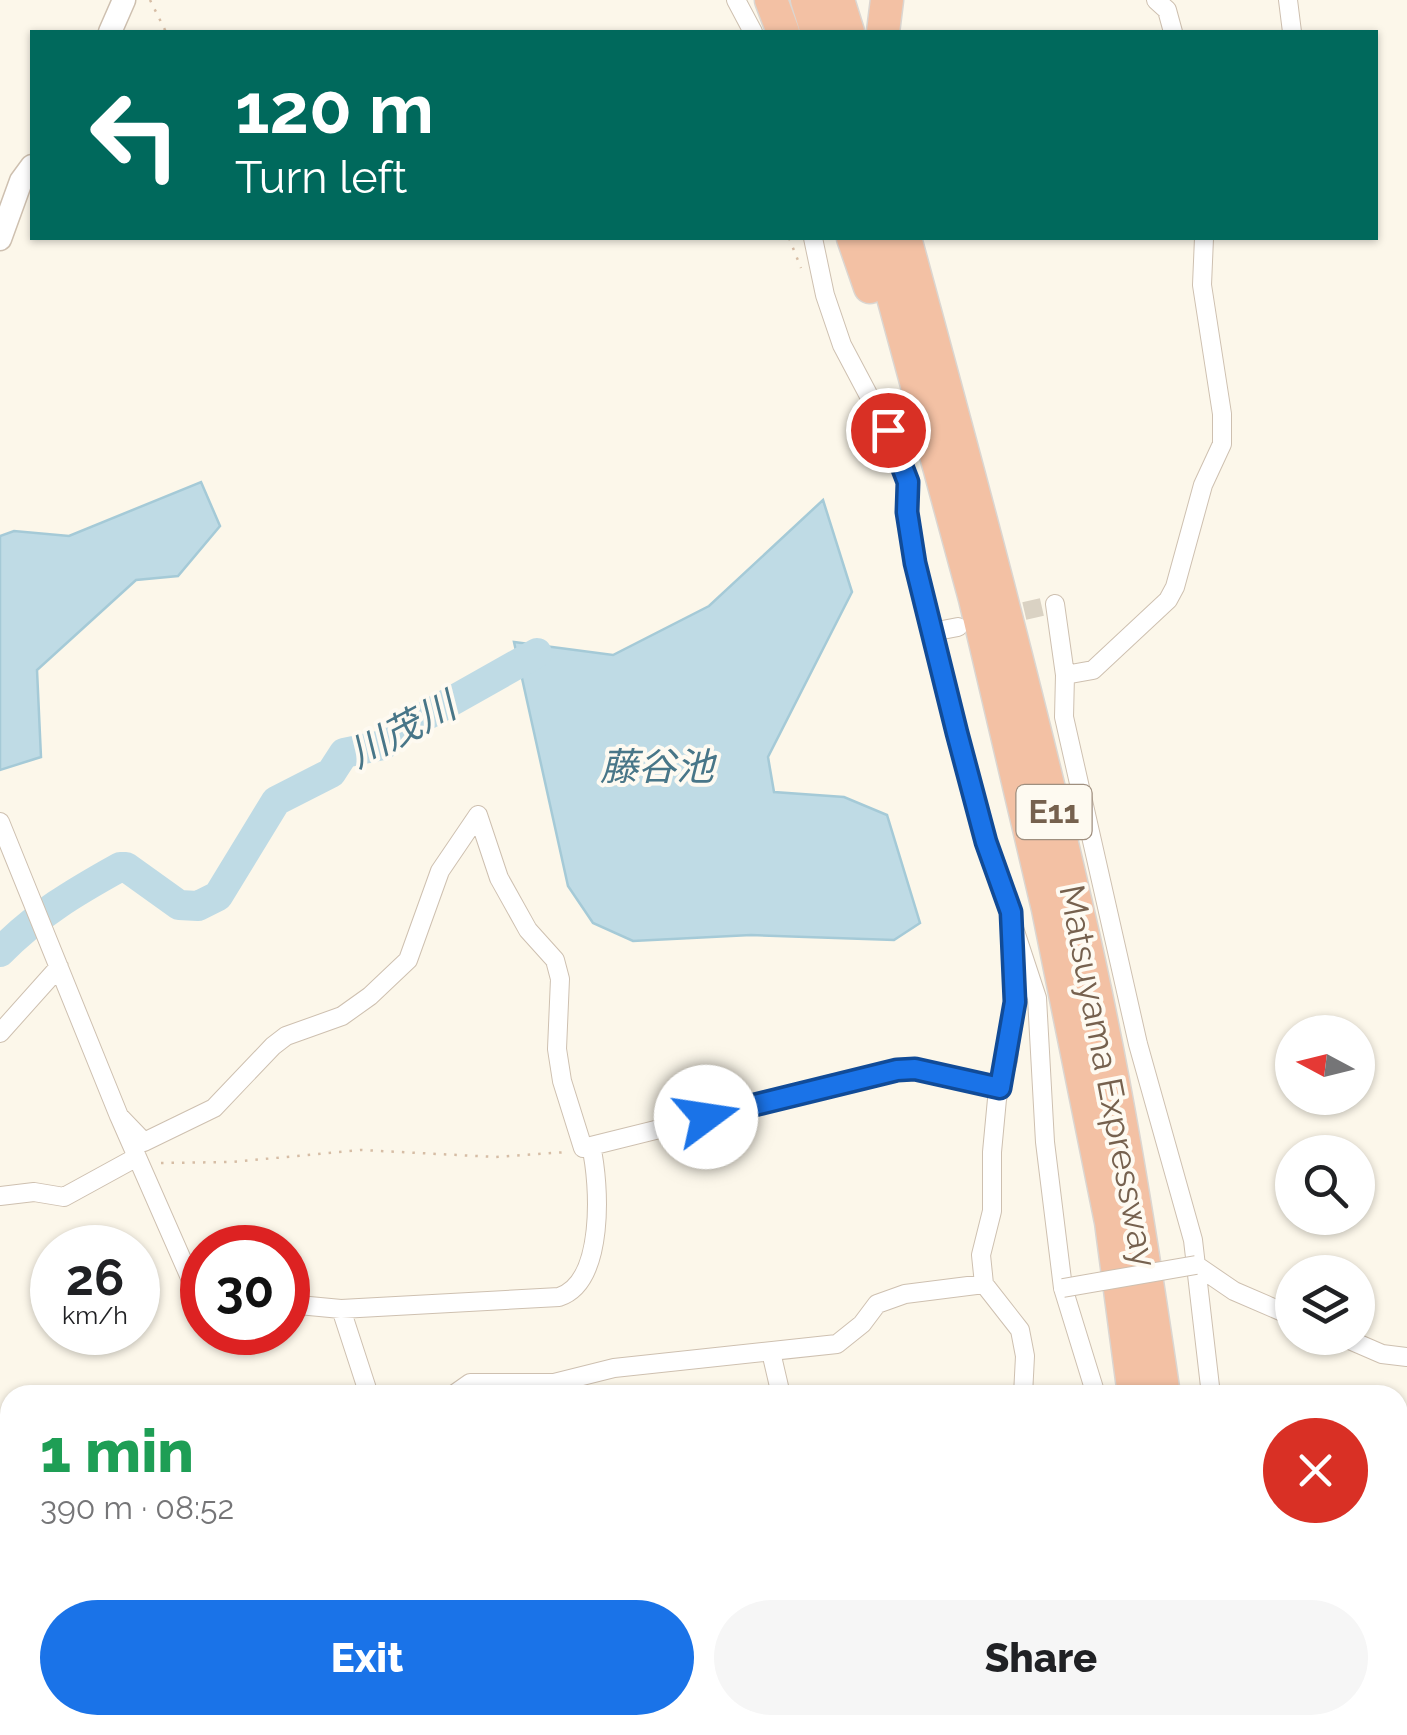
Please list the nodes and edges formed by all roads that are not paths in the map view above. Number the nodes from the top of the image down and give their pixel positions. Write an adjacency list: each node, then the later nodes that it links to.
1 (124, 0): 9 (street)
2 (736, 0): 10 (street)
3 (772, 0): 11 (highway)
4 (807, 0): 12 (highway)
5 (838, 0): 13 (highway)
6 (887, 0): 14 (highway)
7 (1156, 0): 15 (street)
8 (1288, 0): 16 (street)
9 (111, 30)
10 (752, 30)
11 (782, 30)
12 (816, 30)
13 (847, 30)
14 (884, 30)
15 (1172, 30)
16 (1292, 30)
17 (30, 168): 18 (street)
18 (0, 239)
19 (813, 240): 28 (street)
20 (854, 240): 27 (highway)
21 (877, 240): 27 (highway, Matsuyama Expressway / E11)
22 (906, 240): 25 (highway, Matsuyama Expressway / E11)
23 (918, 240): 25 (highway)
24 (1204, 240): 29 (street)
25 (990, 550): 54 (highway, Matsuyama Expressway / E11)
26 (1055, 604): 29 (street)
27 (966, 613): 28 (street); 53 (highway, Matsuyama Expressway / E11)
28 (932, 632): 31 (street)
29 (1065, 675): 39 (street)
30 (0, 822): 32 (street)
31 (1011, 912): 34 (street); 41 (street)
32 (59, 967): 33 (street); 36 (street)
33 (0, 1033)
34 (1000, 1088): 35 (street); 40 (street)
35 (587, 1147): 36 (street); 43 (street)
36 (140, 1149): 37 (street); 38 (street)
37 (0, 1196)
38 (180, 1254)
39 (1196, 1266): 41 (street, bridge); 44 (street); 55 (street)
40 (984, 1284): 46 (street); 51 (street)
41 (1063, 1288): 52 (street)
42 (310, 1306): 43 (street)
43 (341, 1309): 48 (street)
44 (1275, 1309)
45 (1375, 1351): 47 (street)
46 (771, 1352): 49 (street); 50 (street)
47 (1407, 1357)
48 (367, 1385)
49 (467, 1385)
50 (779, 1385)
51 (1024, 1385)
52 (1093, 1385)
53 (1133, 1385)
54 (1163, 1385)
55 (1211, 1385)

